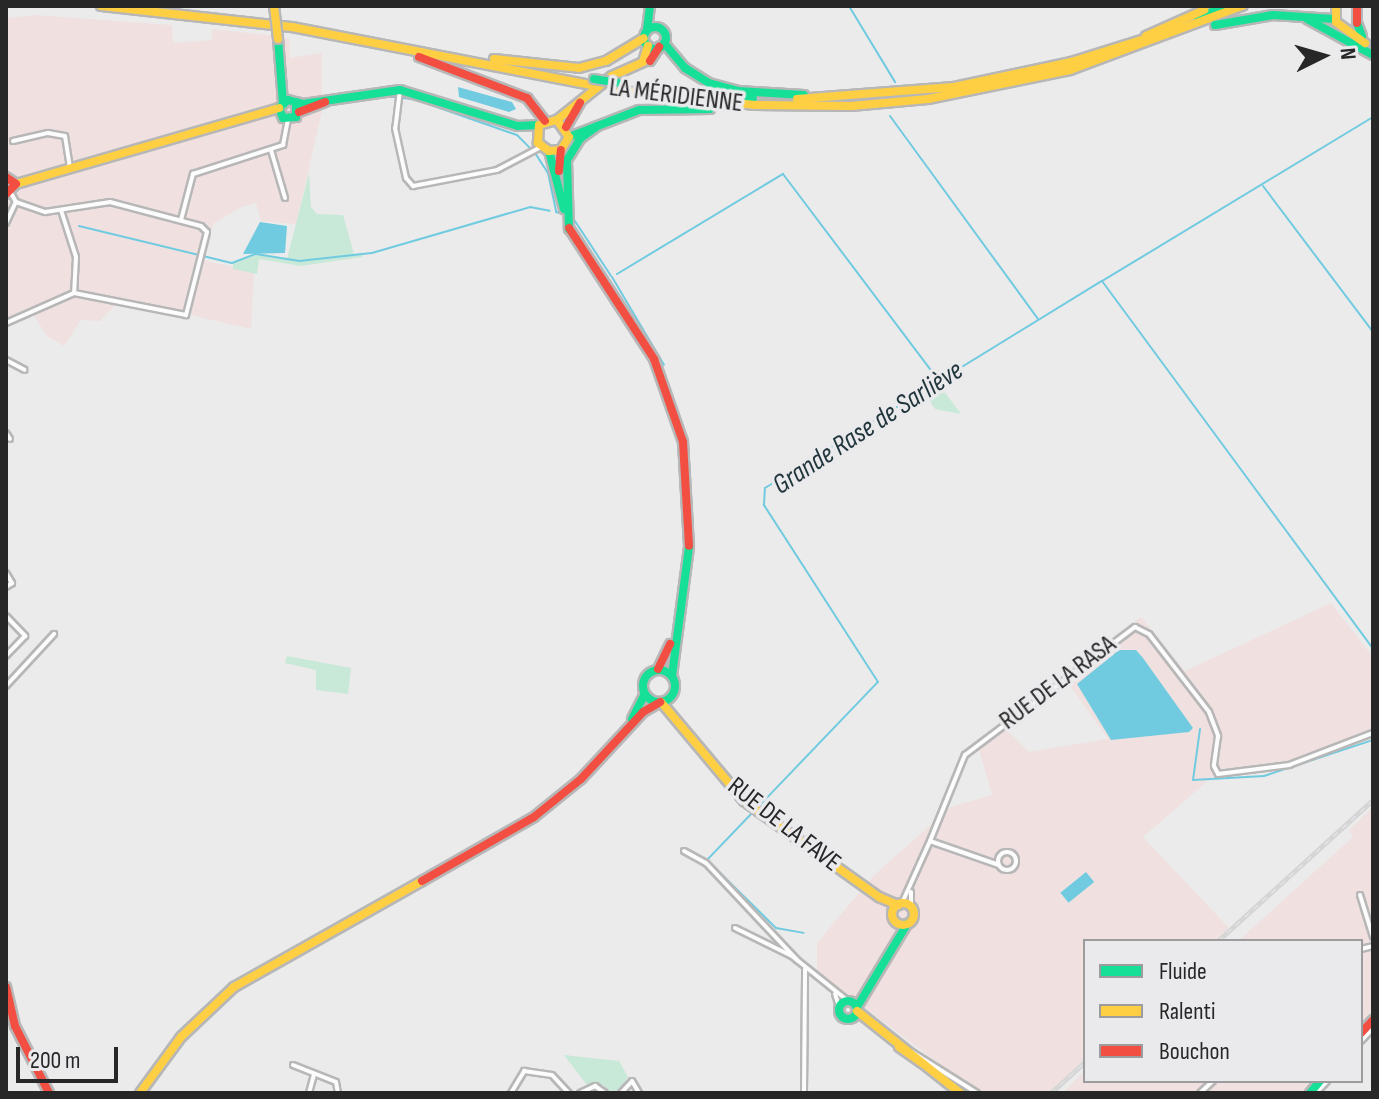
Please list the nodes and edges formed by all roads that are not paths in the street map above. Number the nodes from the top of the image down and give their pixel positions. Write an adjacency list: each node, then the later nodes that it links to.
1 (101, 6): 14 (main road, LA MÉRIDIENNE)
2 (191, 6): 21 (main road, LA MÉRIDIENNE)
3 (274, 6): 25 (main road, bridge)
4 (651, 6): 12 (main road); 15 (main road)
5 (1212, 6): 19 (main road)
6 (1226, 6): 19 (main road, LA MÉRIDIENNE)
7 (1242, 6): 16 (main road, LA MÉRIDIENNE)
8 (1357, 6): 11 (main road)
9 (1334, 11): 10 (main road); 13 (main road)
10 (1273, 15): 16 (main road); 20 (main road)
11 (1357, 23): 13 (main road); 17 (main road)
12 (658, 27): 15 (main road); 18 (main road)
13 (1346, 28): 17 (main road)
14 (320, 32): 22 (main road, LA MÉRIDIENNE); 28 (main road)
15 (646, 38): 18 (main road); 21 (main road); 27 (main road)
16 (1163, 40): 24 (main road, LA MÉRIDIENNE)
17 (1365, 43): 20 (main road)
18 (662, 45): 24 (main road); 30 (main road)
19 (1126, 45): 24 (main road, LA MÉRIDIENNE)
20 (1373, 54)
21 (494, 59): 22 (main road, LA MÉRIDIENNE)
22 (592, 82): 24 (main road, LA MÉRIDIENNE, bridge)
23 (398, 95): 25 (main road); 29 (main road); 34 (street)
24 (849, 102): 26 (main road)
25 (288, 108): 33 (street); 36 (main road)
26 (639, 110): 30 (main road); 45 (main road)
27 (557, 120): 28 (main road); 30 (main road)
28 (542, 123): 29 (main road); 31 (main road)
29 (518, 126): 31 (main road)
30 (568, 132): 35 (main road)
31 (536, 136): 34 (main road)
32 (13, 141): 36 (street)
33 (271, 150): 40 (street); 43 (street)
34 (539, 150): 35 (main road); 38 (main road)
35 (561, 150): 38 (main road)
36 (71, 171): 39 (main road)
37 (6, 177): 39 (main road)
38 (559, 183): 45 (main road)
39 (11, 190): 41 (street)
40 (285, 198)
41 (16, 202): 42 (street); 44 (street)
42 (61, 210): 43 (street); 46 (street)
43 (181, 220): 46 (street)
44 (6, 223)
45 (569, 229): 55 (main road)
46 (74, 293): 47 (street)
47 (6, 323)
48 (6, 360): 49 (street)
49 (25, 370)
50 (6, 433): 51 (street)
51 (10, 439)
52 (6, 573): 53 (street)
53 (6, 587)
54 (6, 616): 57 (street)
55 (677, 621): 58 (main road); 59 (main road)
56 (54, 634): 60 (street)
57 (6, 656)
58 (657, 670): 59 (main road); 61 (main road)
59 (672, 676): 62 (main road)
60 (6, 686)
61 (645, 693): 63 (main road); 64 (main road)
62 (673, 696): 63 (main road); 66 (main road, RUE DE LA FAVE)
63 (661, 702): 64 (main road); 66 (main road, RUE DE LA FAVE)
64 (623, 732): 94 (main road)
65 (1373, 733): 67 (street, RUE DE LA RASA)
66 (696, 745): 74 (main road, RUE DE LA FAVE)
67 (930, 841): 70 (street); 72 (street)
68 (684, 851): 80 (street)
69 (999, 856): 70 (street); 71 (street); 71 (street)
70 (979, 858): 71 (street)
71 (999, 865)
72 (911, 889): 74 (street); 74 (street)
73 (1360, 895): 78 (street)
74 (901, 907): 75 (main road); 76 (main road)
75 (897, 923): 76 (main road); 79 (main road)
76 (907, 924): 79 (main road)
77 (735, 928): 80 (street)
78 (1373, 937)
79 (895, 945): 82 (main road)
80 (798, 961): 81 (street)
81 (804, 971): 84 (street); 102 (street)
82 (869, 985): 85 (main road); 86 (main road)
83 (6, 987): 93 (main road)
84 (831, 989): 85 (street); 85 (street)
85 (845, 1002): 86 (main road); 86 (main road)
86 (856, 1012): 87 (main road); 88 (main road)
87 (888, 1038): 88 (street); 91 (main road)
88 (915, 1052): 91 (main road); 104 (street)
89 (293, 1065): 90 (street)
90 (314, 1074): 92 (street); 95 (street)
91 (948, 1082): 103 (main road)
92 (339, 1091)
93 (49, 1093)
94 (140, 1093)
95 (309, 1093)
96 (511, 1093): 97 (street)
97 (569, 1093)
98 (580, 1093): 99 (street)
99 (605, 1093)
100 (621, 1093): 101 (street)
101 (639, 1093)
102 (804, 1093)
103 (960, 1093)
104 (977, 1093)

